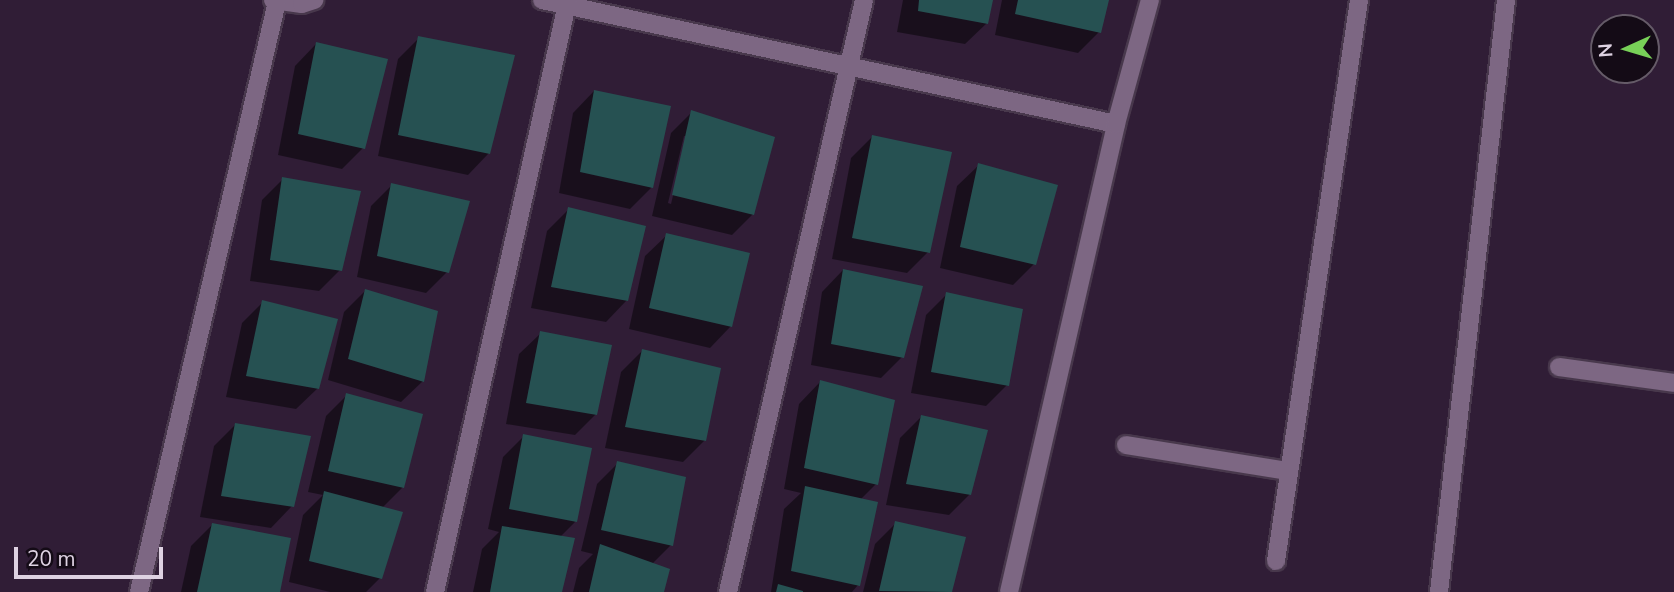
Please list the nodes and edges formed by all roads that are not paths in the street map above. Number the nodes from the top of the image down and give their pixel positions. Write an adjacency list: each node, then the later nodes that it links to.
1 (314, 0): 7 (street)
2 (542, 0): 8 (street)
3 (864, 0): 9 (street)
4 (1150, 0): 10 (street)
5 (1359, 0): 14 (street)
6 (1506, 0): 20 (street)
7 (275, 1): 16 (street)
8 (568, 3): 9 (street); 17 (street)
9 (847, 66): 10 (street); 18 (street)
10 (1116, 124): 19 (street)
11 (1559, 367): 12 (street)
12 (1674, 383)
13 (1126, 445): 14 (street)
14 (1289, 471): 15 (street)
15 (1276, 561)
16 (139, 592)
17 (435, 592)
18 (728, 592)
19 (1009, 592)
20 (1439, 592)

